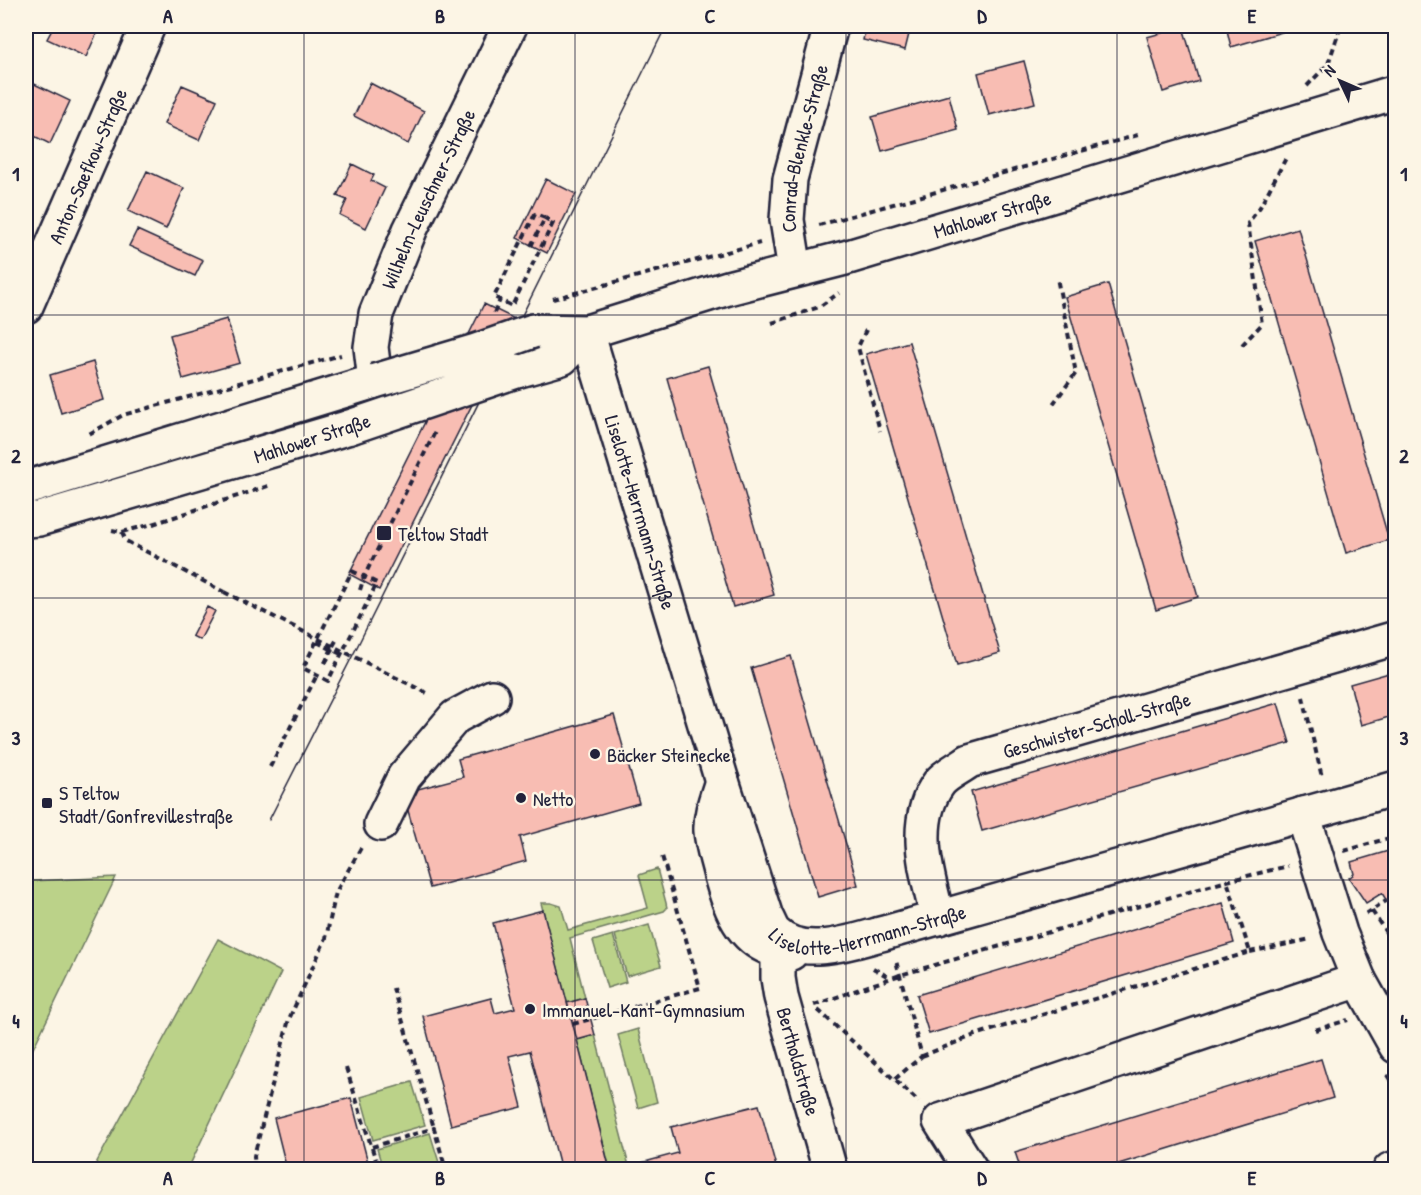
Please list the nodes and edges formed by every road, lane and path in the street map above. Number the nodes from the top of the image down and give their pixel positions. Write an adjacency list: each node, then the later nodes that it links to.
1 (148, 26): 18 (street, Anton-Saefkow-Straße)
2 (510, 26): 25 (street, Wilhelm-Leuschner-Straße)
3 (831, 26): 11 (street, Conrad-Blenkle-Straße)
4 (1341, 26): 8 (path)
5 (1317, 84): 8 (path)
6 (1297, 90): 8 (path)
7 (1395, 92): 8 (street, Mahlower Straße)
8 (1311, 102): 13 (street, Mahlower Straße); 24 (path)
9 (1145, 133): 11 (path)
10 (544, 218): 12 (path); 16 (path); 16 (path)
11 (789, 234): 13 (street, Conrad-Blenkle-Straße); 17 (path)
12 (531, 246)
13 (795, 270): 23 (street, Mahlower Straße)
14 (1057, 278): 27 (path)
15 (844, 290): 21 (path)
16 (502, 299): 19 (path); 20 (path)
17 (548, 301)
18 (26, 306)
19 (495, 315)
20 (489, 321)
21 (772, 323)
22 (866, 330): 30 (path)
23 (587, 332): 26 (street, Mahlower Straße, bridge); 32 (street, Mahlower Straße, bridge); 47 (street, Liselotte-Herrmann-Straße)
24 (1242, 345)
25 (370, 347): 26 (street, Wilhelm-Leuschner-Straße); 28 (path)
26 (375, 381): 31 (street, Mahlower Straße)
27 (1053, 404)
28 (106, 423)
29 (437, 428): 34 (path)
30 (880, 430)
31 (26, 488)
32 (26, 520)
33 (122, 532): 39 (path, bridge)
34 (364, 577): 35 (path); 38 (path); 40 (path)
35 (360, 590)
36 (1395, 638): 42 (street, Geschwister-Scholl-Straße)
37 (337, 639): 39 (path, bridge)
38 (317, 642): 39 (path); 43 (path)
39 (333, 648): 40 (path); 41 (path, bridge); 44 (path, bridge)
40 (341, 654): 43 (path)
41 (325, 663)
42 (1296, 667): 49 (path); 56 (street, Geschwister-Scholl-Straße)
43 (316, 675): 46 (path)
44 (429, 694)
45 (492, 697): 50 (street)
46 (270, 767)
47 (722, 781): 59 (street, Liselotte-Herrmann-Straße); 61 (street)
48 (1395, 788): 49 (street, Liselotte-Herrmann-Straße)
49 (1316, 810): 53 (street); 56 (street, Liselotte-Herrmann-Straße)
50 (381, 824): 74 (path)
51 (1395, 836): 53 (path)
52 (662, 856): 66 (path)
53 (1316, 859): 54 (path); 58 (street)
54 (1227, 881): 62 (path); 63 (path)
55 (1372, 911): 60 (path)
56 (938, 918): 57 (street, Liselotte-Herrmann-Straße)
57 (888, 932): 59 (street, Liselotte-Herrmann-Straße); 63 (path)
58 (1340, 933): 62 (path); 64 (street)
59 (820, 948): 61 (street)
60 (1395, 948)
61 (778, 952): 78 (street, Bertholdstraße)
62 (1250, 952): 68 (path)
63 (900, 975): 68 (path); 68 (path)
64 (1359, 980): 67 (street); 79 (street)
65 (393, 988): 70 (path)
66 (573, 1024)
67 (1395, 1046)
68 (922, 1056)
69 (346, 1068): 71 (path)
70 (435, 1128): 71 (path); 76 (path)
71 (372, 1147): 75 (path)
72 (551, 1166): 77 (path)
73 (1395, 1168): 80 (street)
74 (255, 1170)
75 (379, 1170)
76 (446, 1170)
77 (537, 1170)
78 (830, 1170)
79 (971, 1170)
80 (1390, 1170)

